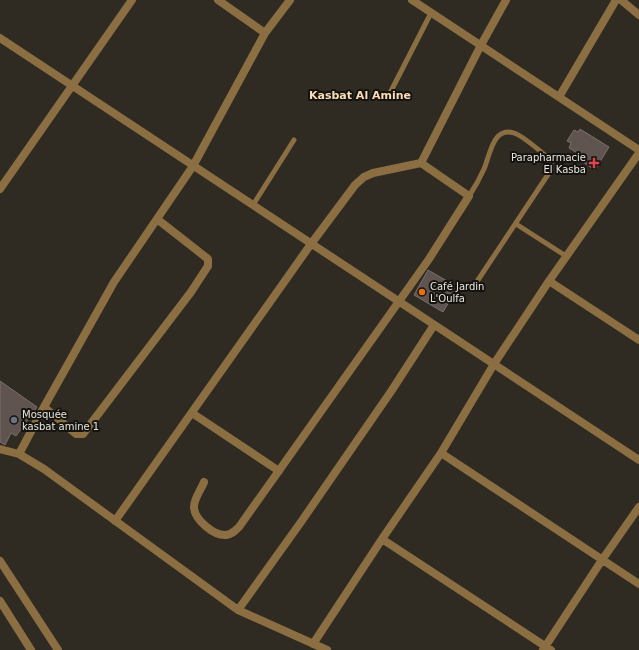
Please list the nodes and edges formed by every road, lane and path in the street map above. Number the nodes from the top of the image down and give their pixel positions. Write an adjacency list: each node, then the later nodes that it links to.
1 (132, 0): 13 (street)
2 (218, 0): 10 (street)
3 (290, 0): 10 (street)
4 (412, 0): 8 (street)
5 (506, 0): 12 (street)
6 (616, 0): 15 (street)
7 (621, 0): 9 (street)
8 (430, 13): 12 (street); 14 (lane)
9 (639, 15)
10 (266, 33): 20 (street)
11 (0, 38): 13 (street)
12 (481, 45): 15 (street); 19 (street)
13 (72, 86): 20 (street); 21 (street)
14 (390, 91)
15 (559, 97): 17 (street)
16 (294, 140): 23 (lane)
17 (639, 150)
18 (639, 153): 27 (street)
19 (421, 163): 22 (street); 26 (street)
20 (193, 166): 23 (street); 24 (street)
21 (0, 189)
22 (469, 196): 25 (lane); 30 (street)
23 (253, 205): 26 (street)
24 (157, 219): 34 (street); 34 (street)
25 (516, 224): 27 (lane); 28 (lane)
26 (311, 244): 30 (street); 35 (street)
27 (566, 256): 29 (street)
28 (478, 280)
29 (549, 281): 32 (street); 33 (street)
30 (399, 302): 31 (street); 40 (street)
31 (434, 325): 33 (street); 49 (street)
32 (639, 340)
33 (494, 364): 37 (street); 39 (street)
34 (44, 407): 38 (street)
35 (192, 413): 40 (street); 43 (street)
36 (0, 449): 38 (street)
37 (441, 453): 44 (street); 45 (street)
38 (19, 454): 43 (street)
39 (639, 460)
40 (279, 471): 41 (street)
41 (204, 482)
42 (639, 507): 45 (street)
43 (115, 521): 49 (street)
44 (382, 539): 50 (street); 51 (street)
45 (602, 560): 47 (street); 51 (street)
46 (0, 561): 53 (street)
47 (639, 584)
48 (0, 601): 52 (street)
49 (238, 610): 50 (street)
50 (313, 644): 54 (street)
51 (546, 649)
52 (31, 650)
53 (58, 650)
54 (327, 650)

